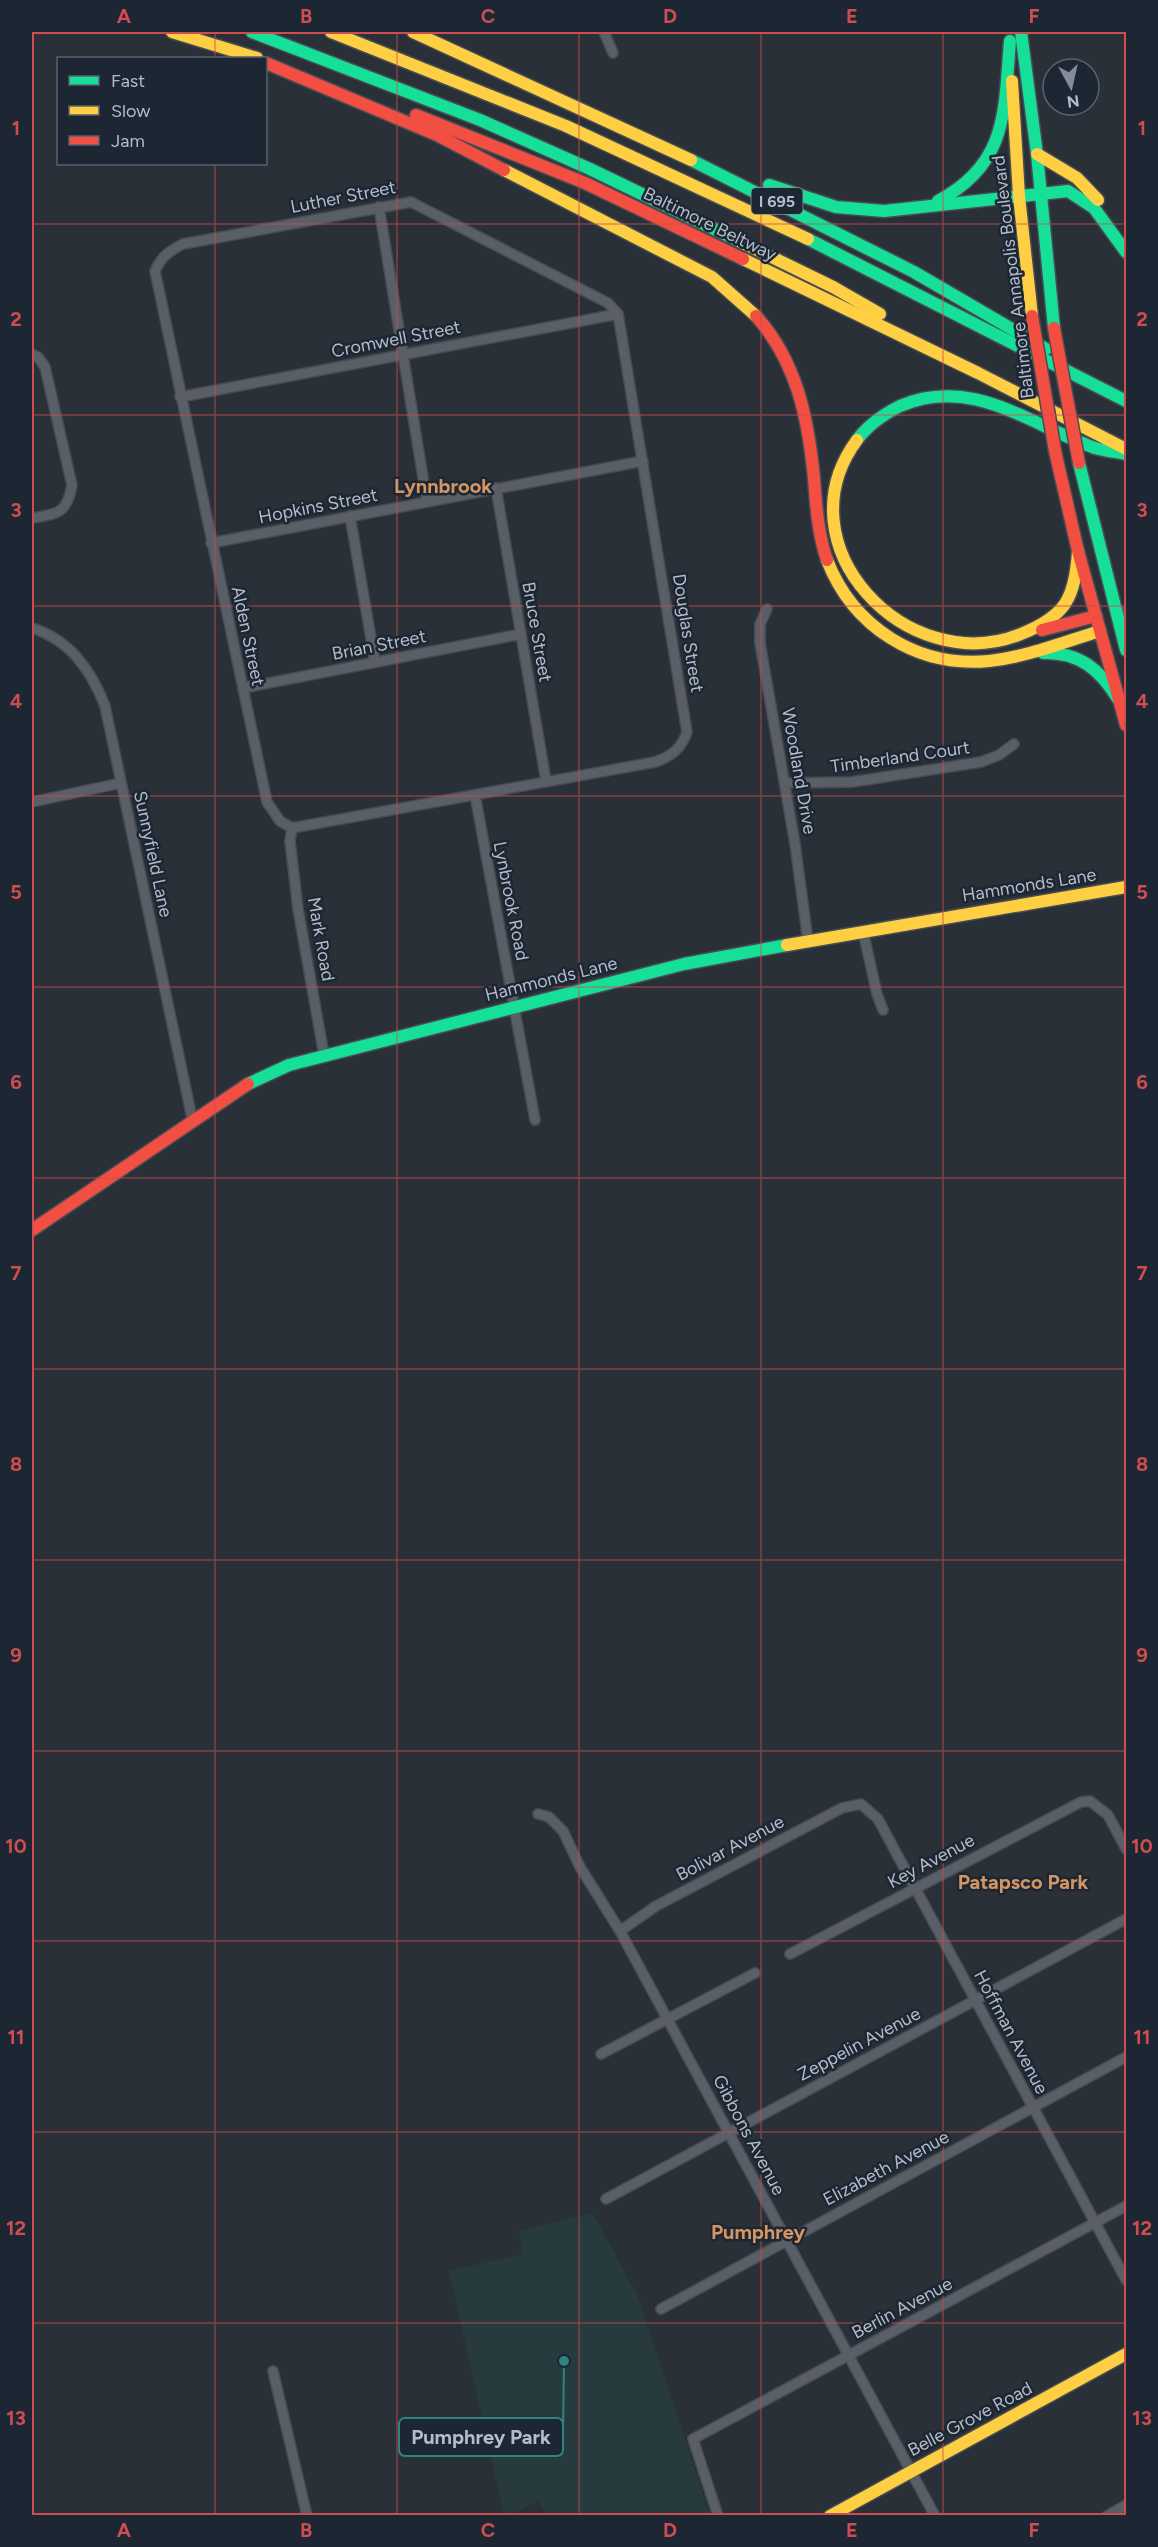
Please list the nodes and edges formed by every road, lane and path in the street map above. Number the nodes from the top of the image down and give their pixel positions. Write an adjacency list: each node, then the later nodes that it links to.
1 (172, 32): 9 (main road)
2 (252, 32): 23 (main road)
3 (331, 32): 25 (main road)
4 (413, 32): 12 (main road, I 695)
5 (604, 32): 8 (street)
6 (1021, 32): 13 (main road, Baltimore Annapolis Boulevard)
7 (1010, 36): 15 (main road, Baltimore Annapolis Boulevard); 17 (main road)
8 (613, 53)
9 (251, 57)
10 (267, 62): 23 (main road, Baltimore Beltway)
11 (267, 62): 43 (main road)
12 (608, 120): 17 (main road); 25 (main road, I 695)
13 (1037, 154): 14 (main road, Baltimore Annapolis Boulevard); 18 (main road)
14 (1040, 194): 15 (main road); 18 (main road); 36 (main road, Baltimore Annapolis Boulevard, bridge)
15 (1019, 196): 17 (main road); 34 (main road, Baltimore Annapolis Boulevard, bridge)
16 (379, 207): 19 (street, Luther Street); 20 (street, Luther Street); 22 (street)
17 (921, 208)
18 (1126, 252)
19 (160, 260): 24 (street, Alden Street)
20 (618, 314): 22 (street, Cromwell Street); 28 (street, Douglas Street)
21 (32, 354): 32 (street)
22 (403, 355): 24 (street, Cromwell Street); 30 (street)
23 (978, 373): 26 (main road, Baltimore Beltway)
24 (180, 397): 33 (street, Alden Street)
25 (1126, 399)
26 (1126, 449)
27 (1126, 454): 41 (main road)
28 (643, 461): 29 (street, Hopkins Street); 49 (street, Douglas Street)
29 (496, 488): 30 (street, Hopkins Street); 40 (street, Bruce Street)
30 (427, 502): 31 (street, Hopkins Street)
31 (350, 516): 33 (street, Hopkins Street); 44 (street)
32 (32, 518)
33 (211, 543): 45 (street, Alden Street)
34 (1078, 551): 37 (main road, Baltimore Annapolis Boulevard); 41 (main road)
35 (767, 609): 51 (street, Woodland Drive)
36 (1122, 612): 37 (main road); 39 (main road); 42 (main road, Baltimore Annapolis Boulevard)
37 (1096, 616): 39 (main road, Baltimore Annapolis Boulevard); 41 (main road)
38 (32, 628): 50 (street, Sunnyfield Lane)
39 (1101, 631): 43 (main road); 46 (main road, Baltimore Annapolis Boulevard)
40 (521, 634): 44 (street, Brian Street); 49 (street, Bruce Street)
41 (1023, 635)
42 (1126, 650)
43 (1016, 656): 46 (main road)
44 (375, 662): 45 (street, Brian Street)
45 (243, 688): 54 (street, Alden Street)
46 (1119, 699): 47 (main road, Baltimore Annapolis Boulevard)
47 (1126, 725)
48 (1014, 744): 51 (street, Timberland Court)
49 (546, 782): 52 (street, Douglas Street)
50 (121, 783): 53 (street); 61 (street, Sunnyfield Lane)
51 (785, 783): 57 (street, Woodland Drive)
52 (475, 795): 54 (street); 58 (street, Lynbrook Road)
53 (32, 802)
54 (292, 828): 60 (street, Mark Road)
55 (1126, 887): 56 (main road, Hammonds Lane)
56 (863, 931): 57 (main road, Hammonds Lane); 59 (street)
57 (808, 941): 58 (main road, Hammonds Lane)
58 (514, 1007): 60 (main road, Hammonds Lane); 62 (street, Lynbrook Road)
59 (884, 1010)
60 (324, 1055): 61 (main road, Hammonds Lane)
61 (192, 1118): 63 (main road, Hammonds Lane)
62 (535, 1120)
63 (32, 1230)
64 (861, 1804): 67 (street, Hoffman Avenue); 69 (street, Bolivar Avenue)
65 (537, 1814): 69 (street, Gibbons Avenue)
66 (1126, 1849): 67 (street, Key Avenue)
67 (915, 1888): 70 (street, Key Avenue); 72 (street, Hoffman Avenue)
68 (1126, 1919): 72 (street, Zeppelin Avenue)
69 (620, 1931): 73 (street, Gibbons Avenue)
70 (790, 1954)
71 (755, 1972): 73 (street)
72 (975, 2001): 76 (street, Hoffman Avenue); 77 (street, Zeppelin Avenue)
73 (667, 2019): 74 (street); 77 (street, Gibbons Avenue)
74 (601, 2054)
75 (1126, 2057): 76 (street, Elizabeth Avenue)
76 (1033, 2108): 80 (street, Hoffman Avenue); 81 (street, Elizabeth Avenue)
77 (729, 2133): 78 (street, Zeppelin Avenue); 81 (street, Gibbons Avenue)
78 (606, 2199)
79 (1126, 2206): 80 (street, Berlin Avenue)
80 (1095, 2223): 82 (street, Hoffman Avenue); 84 (street, Berlin Avenue)
81 (787, 2241): 83 (street, Elizabeth Avenue); 84 (street, Gibbons Avenue)
82 (1126, 2280)
83 (661, 2309)
84 (849, 2355): 87 (street, Gibbons Avenue); 90 (street, Berlin Avenue)
85 (1126, 2355): 87 (main road, Belle Grove Road)
86 (273, 2371): 89 (street)
87 (911, 2471): 91 (main road, Belle Grove Road); 92 (street, Gibbons Avenue)
88 (1126, 2505): 93 (street)
89 (307, 2516)
90 (718, 2516)
91 (830, 2516)
92 (935, 2516)
93 (1107, 2516)

